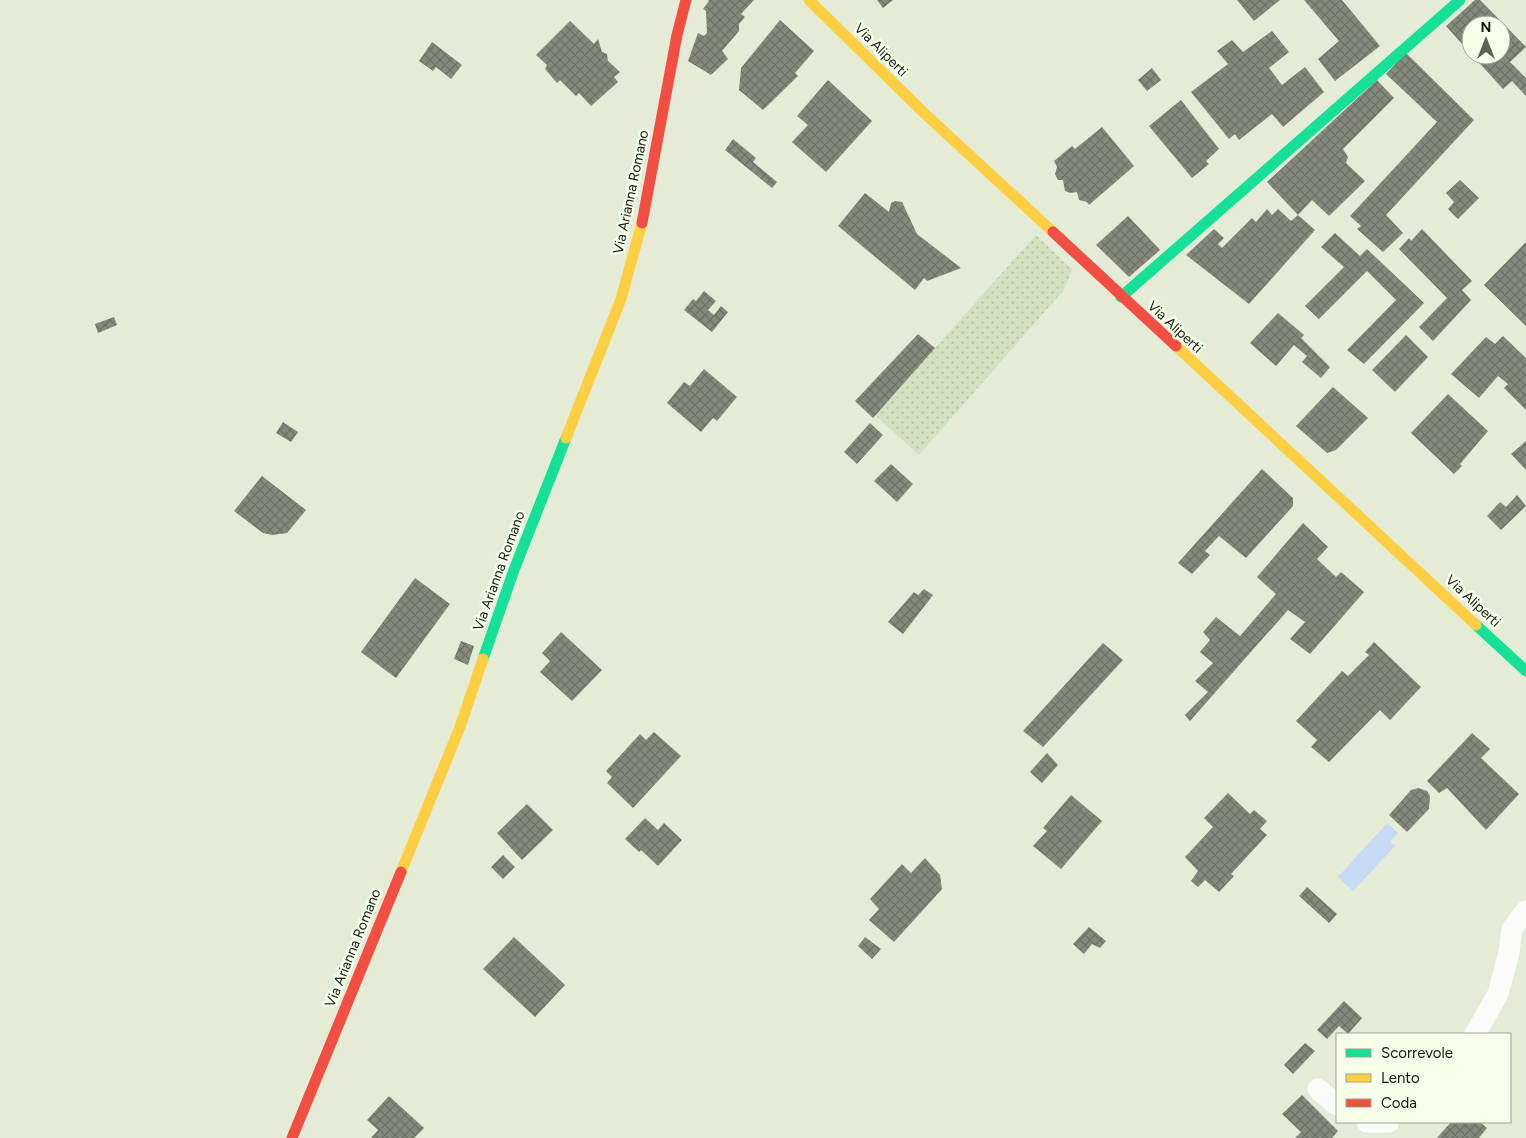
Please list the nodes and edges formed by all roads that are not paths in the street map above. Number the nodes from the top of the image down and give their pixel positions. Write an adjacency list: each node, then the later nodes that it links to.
1 (686, 0): 10 (street, Via Arianna Romano)
2 (809, 0): 4 (street, Via Aliperti)
3 (1460, 0): 4 (street)
4 (1120, 296): 5 (street, Via Aliperti)
5 (1526, 671)
6 (1526, 911): 7 (street)
7 (1477, 1033)
8 (1318, 1089): 9 (street)
9 (1336, 1104)
10 (292, 1138)

